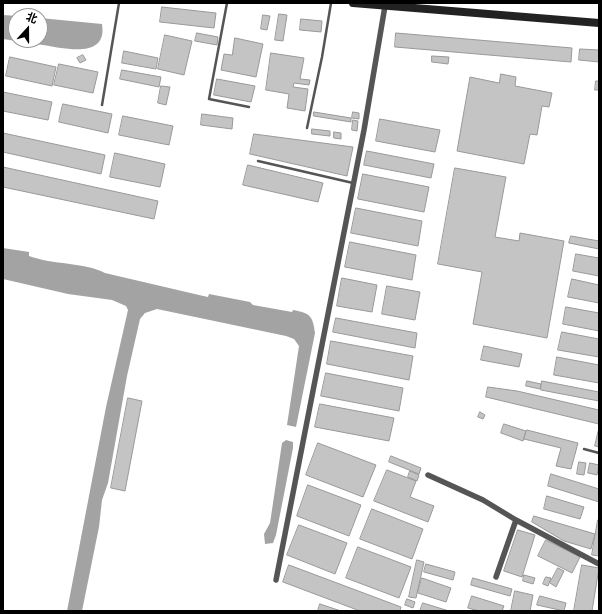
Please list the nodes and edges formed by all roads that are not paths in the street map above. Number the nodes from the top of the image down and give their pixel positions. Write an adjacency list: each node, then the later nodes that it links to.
1 (119, 3): 7 (lane)
2 (228, 3): 8 (lane)
3 (331, 3): 9 (lane)
4 (353, 3): 5 (street)
5 (385, 6): 6 (street); 11 (street)
6 (599, 23)
7 (102, 105)
8 (249, 107)
9 (307, 128)
10 (258, 161): 11 (lane)
11 (354, 183): 18 (street)
12 (584, 449): 13 (lane)
13 (599, 453)
14 (428, 475): 15 (street)
15 (516, 520): 16 (street); 17 (street)
16 (599, 564)
17 (496, 577)
18 (276, 580)

